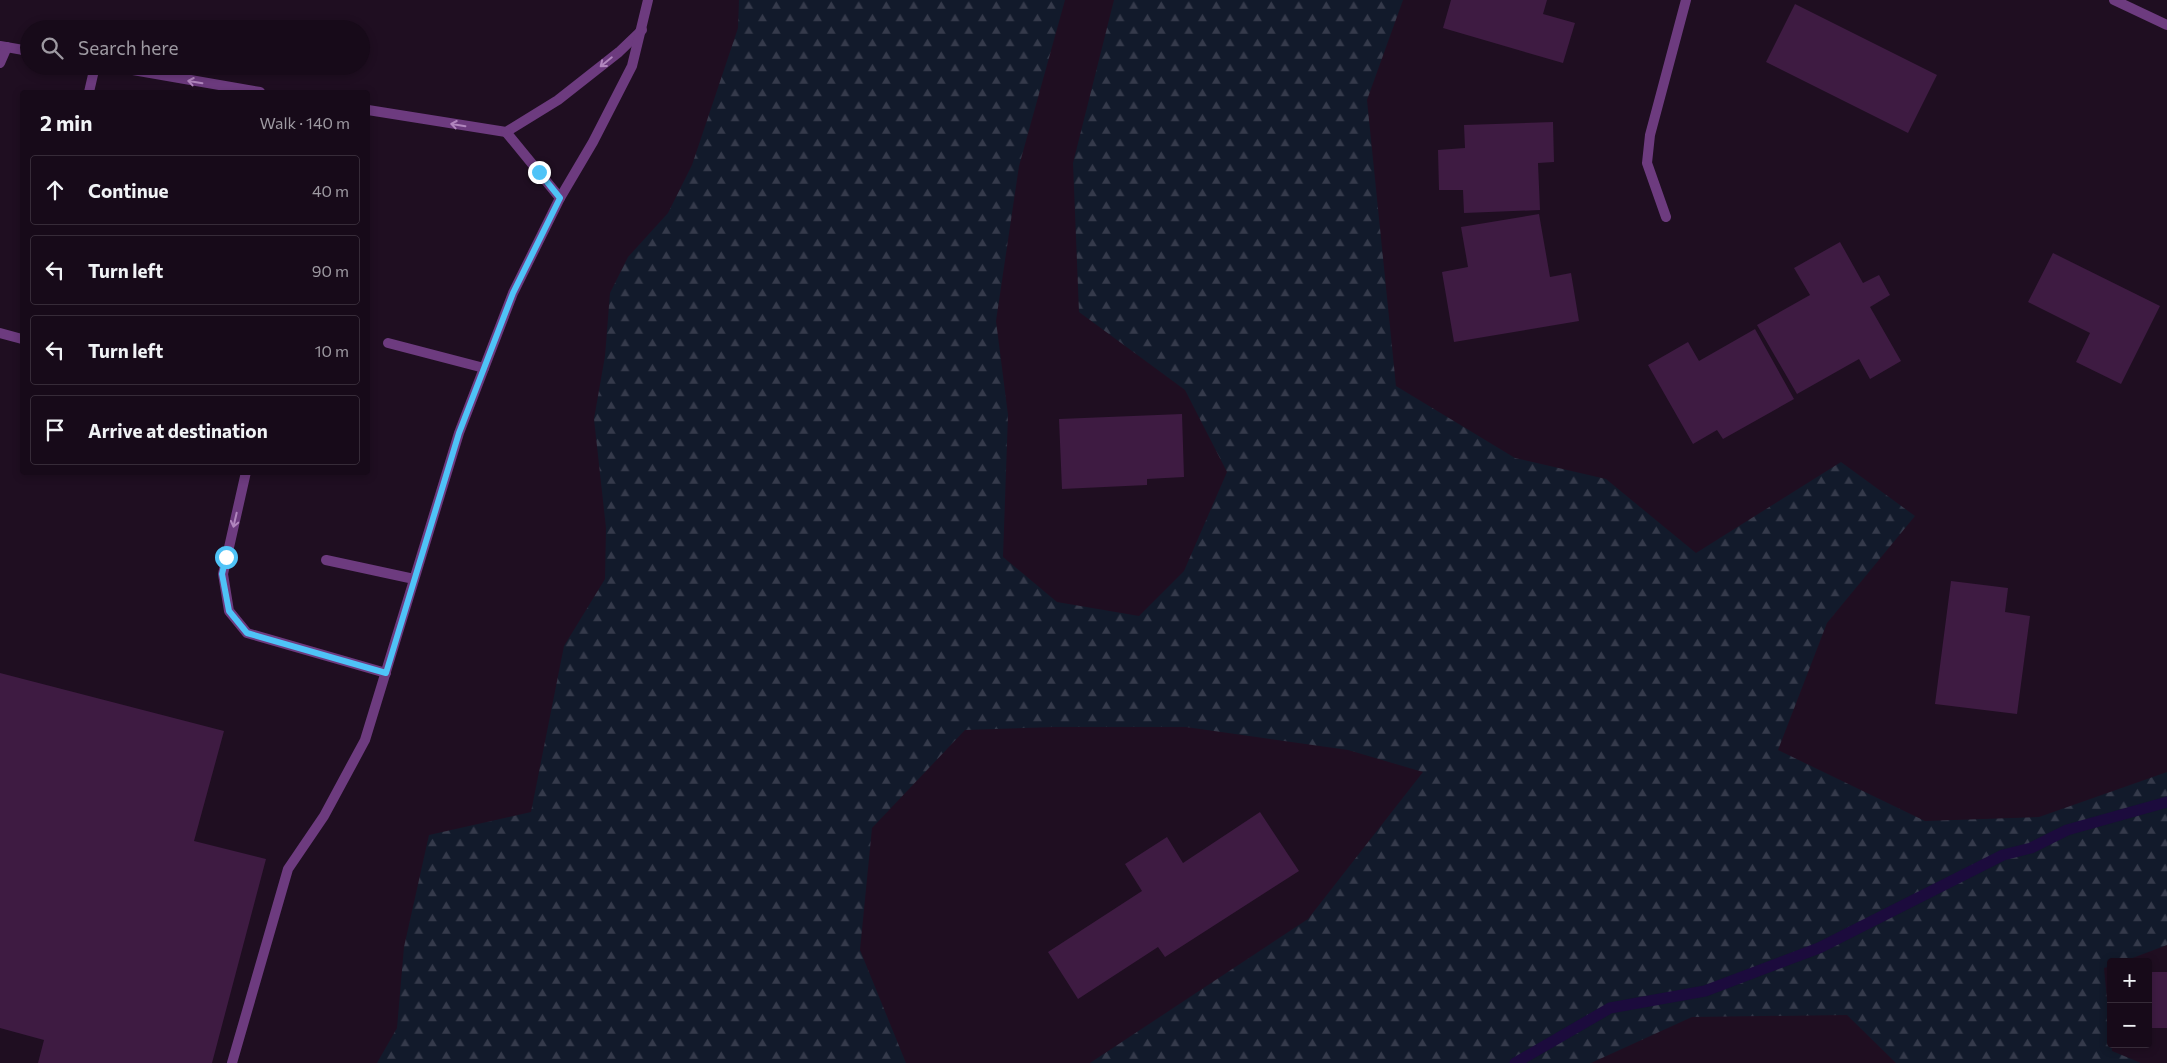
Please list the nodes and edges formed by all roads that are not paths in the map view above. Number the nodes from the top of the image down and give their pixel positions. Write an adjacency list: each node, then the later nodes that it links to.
1 (648, 0): 5 (street)
2 (1686, 0): 16 (street)
3 (2114, 0): 4 (street)
4 (2167, 25)
5 (642, 30): 14 (street, one-way to 14); 15 (street)
6 (3, 46): 7 (street); 8 (street)
7 (20, 49)
8 (0, 63)
9 (93, 75): 11 (street)
10 (162, 75): 12 (street, one-way to 10)
11 (89, 90)
12 (248, 90)
13 (370, 110): 14 (street, one-way to 13)
14 (506, 132): 15 (street)
15 (560, 198): 20 (street)
16 (1666, 217)
17 (0, 332): 18 (street)
18 (20, 338)
19 (388, 343): 20 (street)
20 (484, 368): 23 (street)
21 (245, 475): 24 (street, one-way to 24)
22 (326, 560): 23 (street)
23 (414, 579): 24 (street)
24 (386, 673): 25 (street)
25 (232, 1063)

